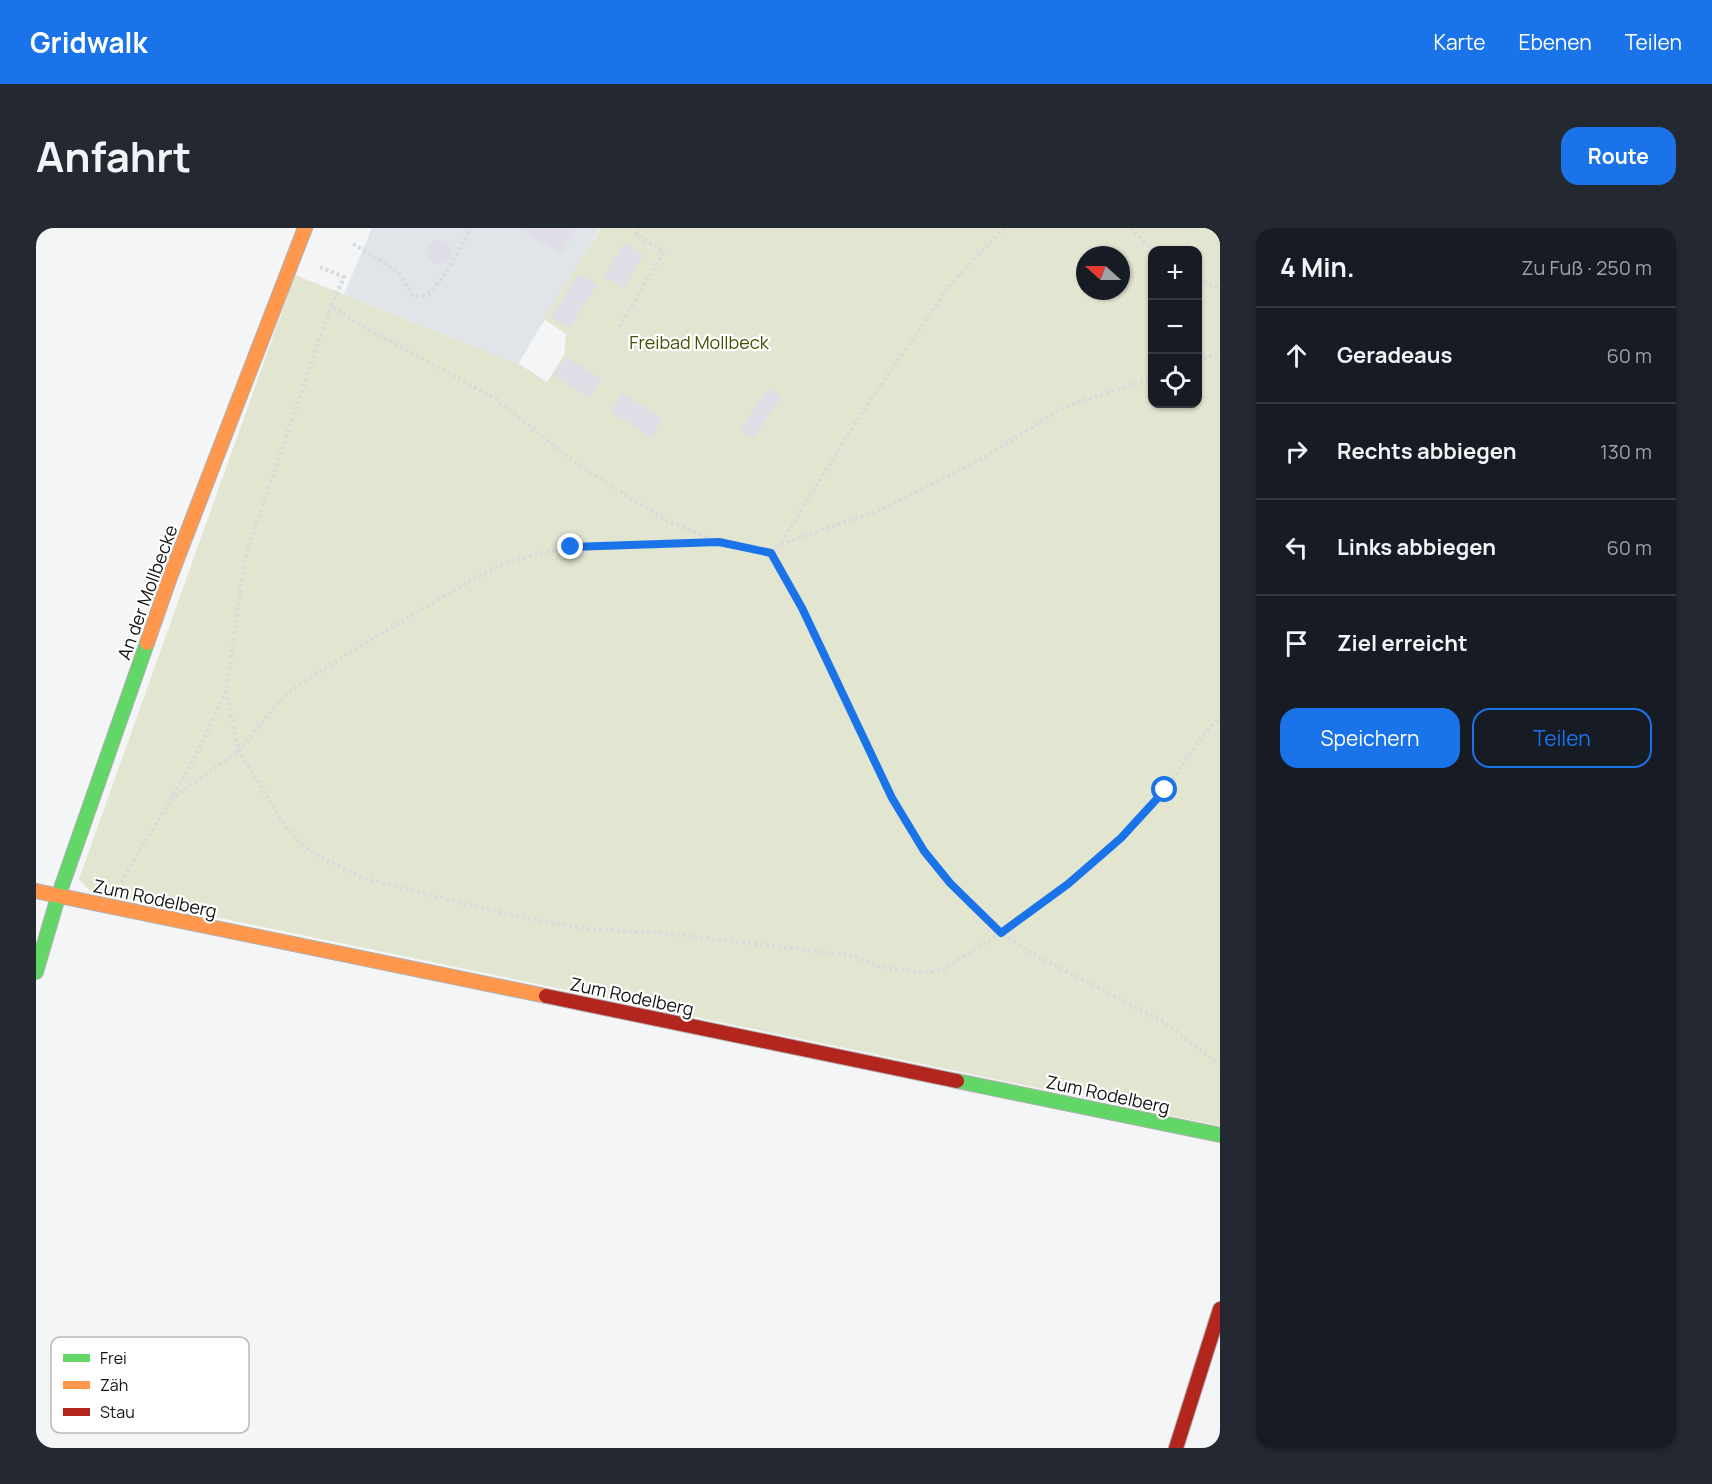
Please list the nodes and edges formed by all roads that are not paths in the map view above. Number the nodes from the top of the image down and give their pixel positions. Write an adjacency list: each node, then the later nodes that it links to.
1 (304, 228): 3 (street, An der Mollbecke)
2 (36, 891): 3 (street, Zum Rodelberg)
3 (58, 897): 4 (street, An der Mollbecke); 5 (street, Zum Rodelberg)
4 (36, 972)
5 (1220, 1135)
6 (1220, 1309): 7 (street)
7 (1176, 1448)

